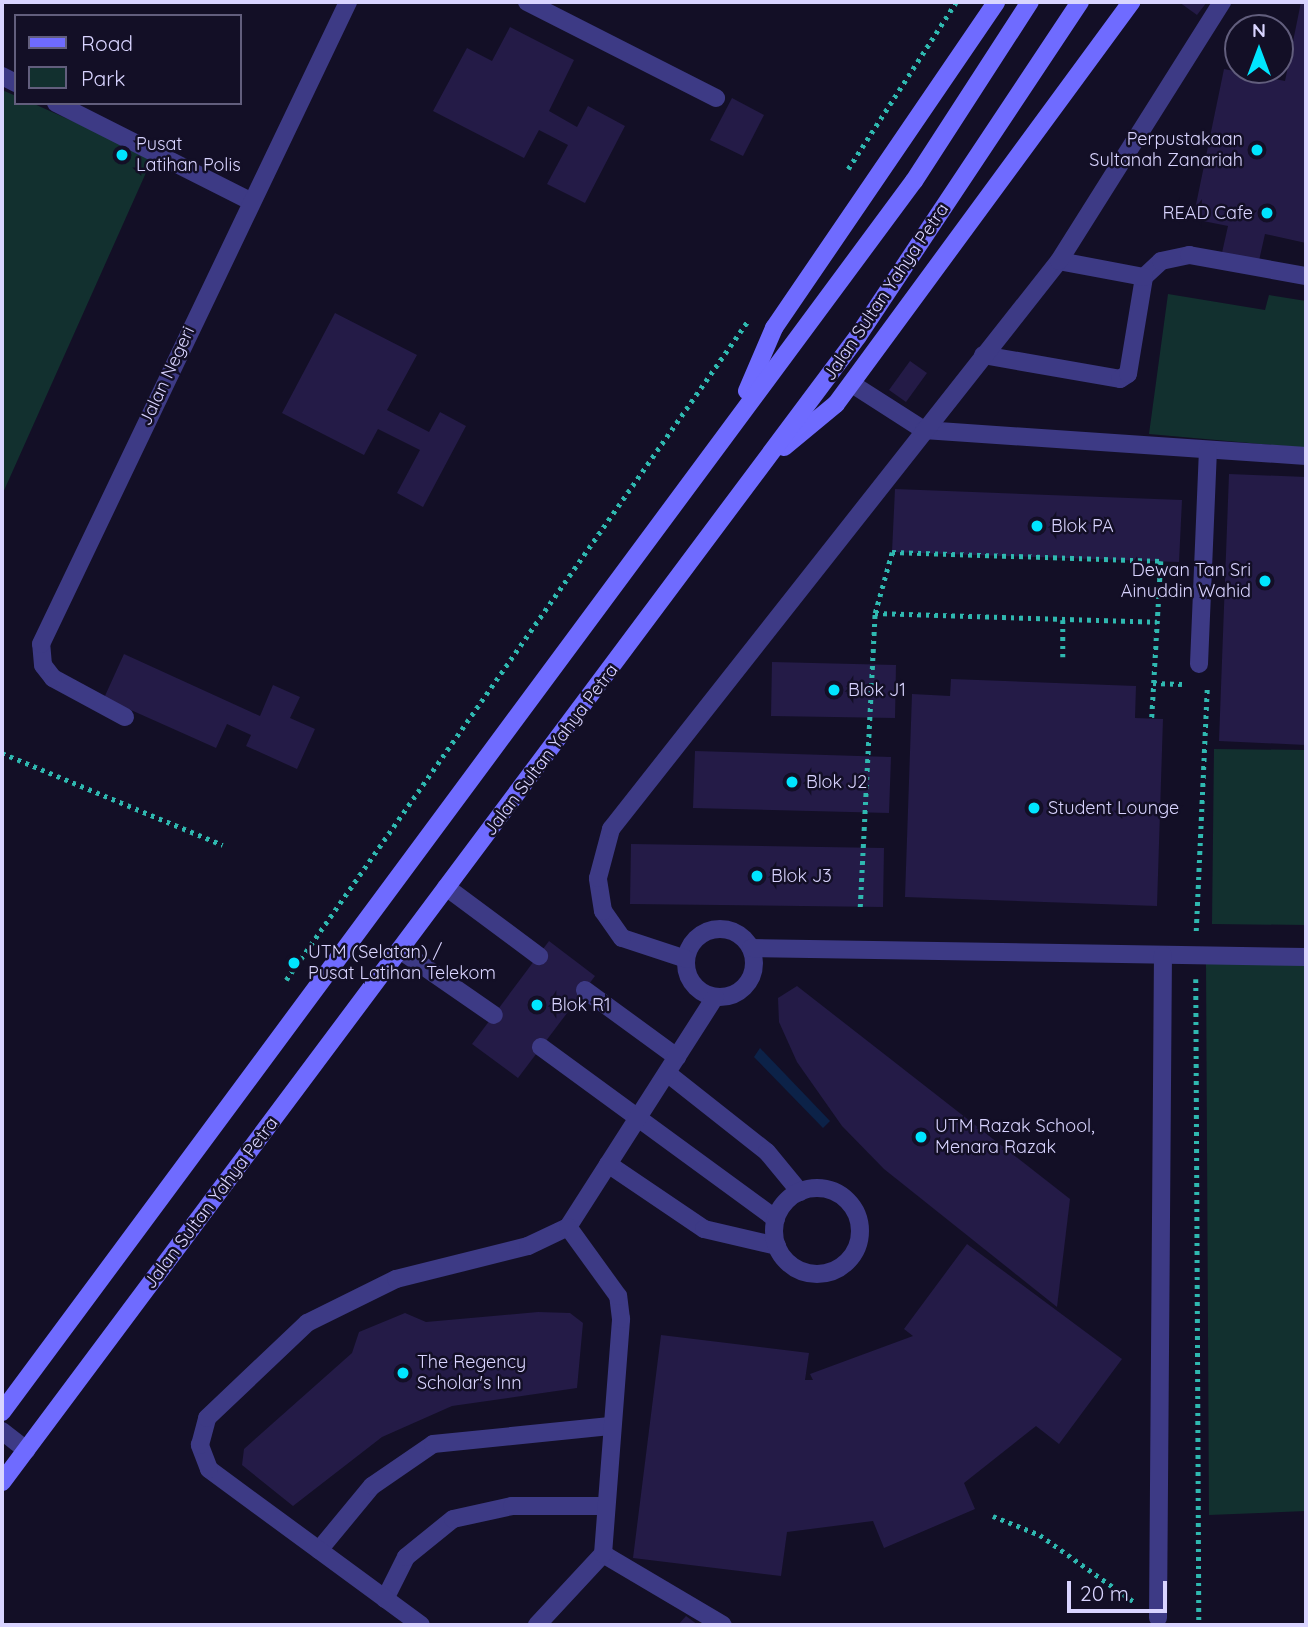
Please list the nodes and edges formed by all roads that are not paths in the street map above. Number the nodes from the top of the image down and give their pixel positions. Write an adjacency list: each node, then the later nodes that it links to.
1 (348, 2): 10 (street, Jalan Negeri)
2 (527, 2): 8 (street)
3 (996, 2): 16 (main road)
4 (1030, 2): 16 (main road)
5 (1080, 2): 20 (main road, Jalan Sultan Yahya Petra)
6 (1131, 2): 15 (main road)
7 (1222, 2): 11 (street)
8 (716, 98)
9 (61, 105): 10 (street)
10 (250, 201): 22 (street, Jalan Negeri)
11 (1059, 261): 13 (street); 14 (street)
12 (1306, 276): 13 (street)
13 (1143, 277): 14 (street)
14 (983, 355): 17 (street)
15 (852, 384): 17 (street); 20 (main road)
16 (737, 416): 42 (main road)
17 (924, 430): 18 (street); 29 (street)
18 (1208, 451): 19 (street); 21 (street)
19 (1306, 456)
20 (762, 464): 23 (main road, Jalan Sultan Yahya Petra)
21 (1199, 664)
22 (125, 717)
23 (446, 887): 25 (main road, Jalan Sultan Yahya Petra); 27 (street)
24 (751, 948): 26 (street); 29 (street); 31 (street)
25 (400, 950): 32 (street); 45 (main road, Jalan Sultan Yahya Petra)
26 (1163, 955): 28 (street); 51 (street)
27 (539, 956)
28 (1306, 957)
29 (686, 959): 31 (street)
30 (585, 989): 34 (street)
31 (715, 997): 34 (street)
32 (494, 1015)
33 (541, 1047): 36 (street)
34 (677, 1058): 35 (street)
35 (667, 1073): 36 (street); 38 (street)
36 (639, 1115): 37 (street); 39 (street)
37 (608, 1164): 40 (street); 41 (street)
38 (800, 1192): 39 (street); 41 (street)
39 (776, 1219): 41 (street)
40 (568, 1227): 43 (street); 48 (street)
41 (777, 1247)
42 (2, 1412)
43 (610, 1426): 47 (street); 48 (street)
44 (2, 1431): 45 (street)
45 (26, 1450): 46 (main road, Jalan Sultan Yahya Petra)
46 (2, 1482)
47 (606, 1506): 49 (street); 50 (street)
48 (319, 1550): 50 (street)
49 (603, 1554): 53 (street); 54 (street)
50 (385, 1599): 52 (street)
51 (1158, 1618)
52 (421, 1625)
53 (537, 1625)
54 (723, 1625)

